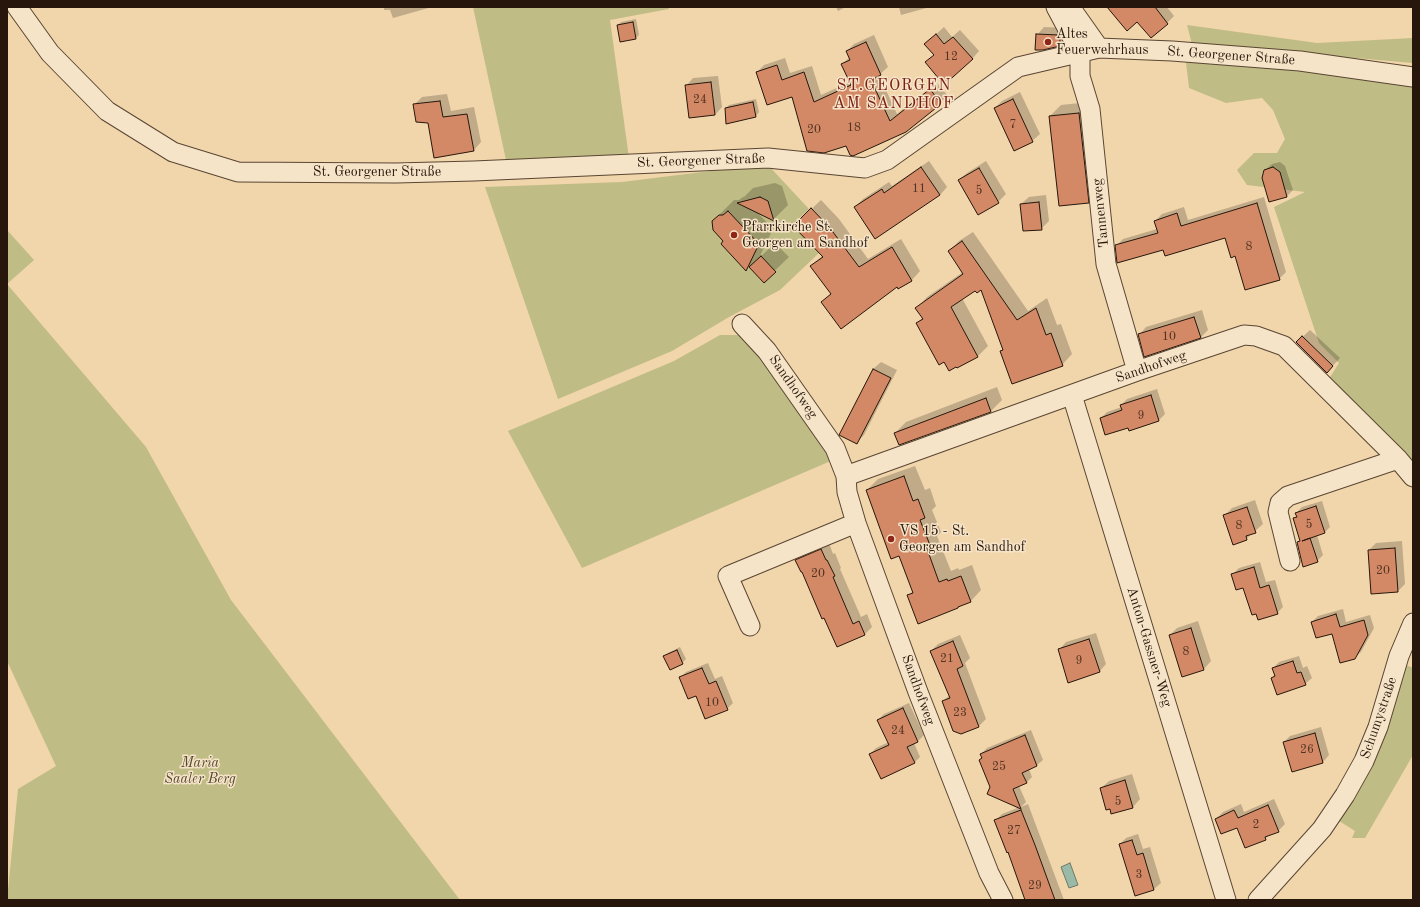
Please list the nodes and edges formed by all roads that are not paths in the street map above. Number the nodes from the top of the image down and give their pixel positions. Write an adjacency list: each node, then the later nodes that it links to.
1 (17, 7): 5 (street, St. Georgener Straße)
2 (1056, 7): 5 (street)
3 (1070, 7): 4 (street)
4 (1099, 48): 5 (street, St. Georgener Straße); 6 (street, St. Georgener Straße)
5 (1080, 52): 8 (street, Tannenweg)
6 (1413, 77)
7 (742, 324): 11 (street, Sandhofweg)
8 (1137, 371): 9 (street, Sandhofweg); 10 (street, Sandhofweg)
9 (1072, 395): 11 (street, Sandhofweg); 18 (street, Anton-Gassner-Weg)
10 (1398, 459): 12 (street, Sandhofweg); 14 (street)
11 (846, 476): 13 (street, Sandhofweg)
12 (1413, 476)
13 (856, 522): 16 (street); 17 (street, Sandhofweg)
14 (1290, 561)
15 (1413, 623): 19 (street, Schumystraße)
16 (750, 626)
17 (1003, 900)
18 (1226, 900)
19 (1258, 900)

